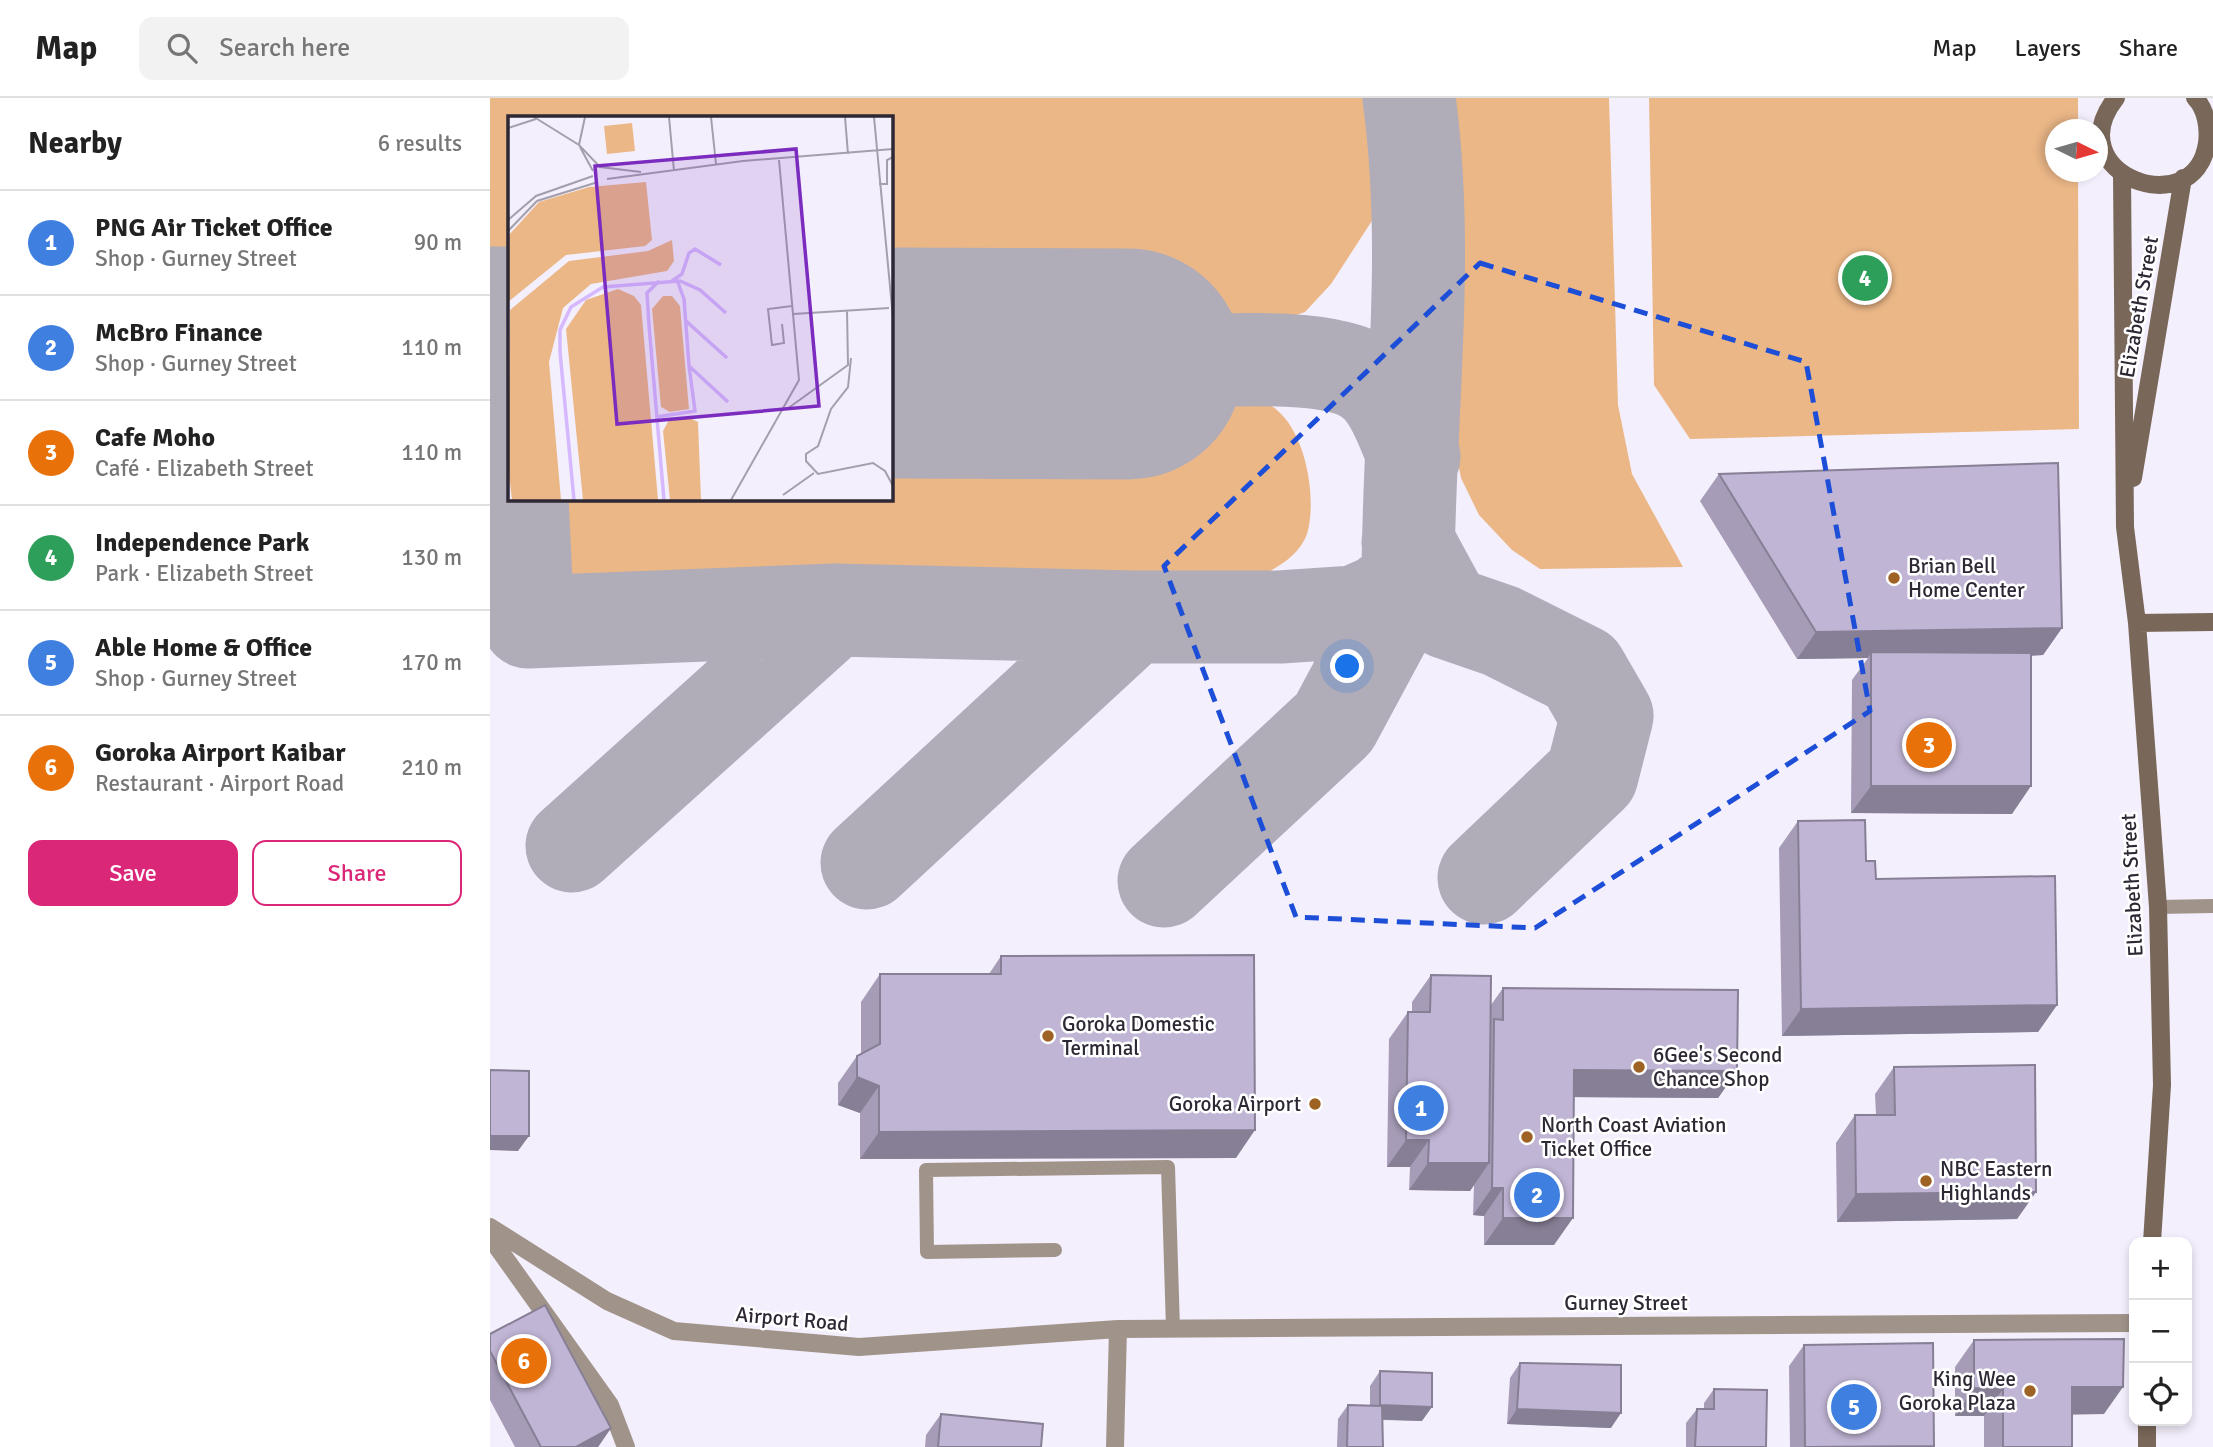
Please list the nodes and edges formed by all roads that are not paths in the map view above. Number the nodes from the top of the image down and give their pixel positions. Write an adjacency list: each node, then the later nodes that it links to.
1 (2195, 98): 3 (main road)
2 (2108, 102): 4 (main road)
3 (2211, 130): 5 (main road)
4 (2122, 175): 5 (main road); 6 (main road, Elizabeth Street)
5 (2183, 178): 6 (main road, Elizabeth Street)
6 (2125, 527): 8 (main road, Elizabeth Street)
7 (2213, 621): 8 (main road)
8 (2137, 622): 10 (main road, Elizabeth Street)
9 (2213, 906): 10 (lane)
10 (2158, 907): 13 (main road, Elizabeth Street)
11 (490, 1227): 16 (street, Airport Road)
12 (490, 1237): 19 (street)
13 (2152, 1237)
14 (1055, 1250): 17 (lane)
15 (2129, 1323): 17 (street, Gurney Street)
16 (1118, 1329): 17 (street, Gurney Street); 20 (street)
17 (1172, 1329)
18 (2147, 1426): 21 (main road)
19 (626, 1447)
20 (1115, 1447)
21 (2147, 1447)

